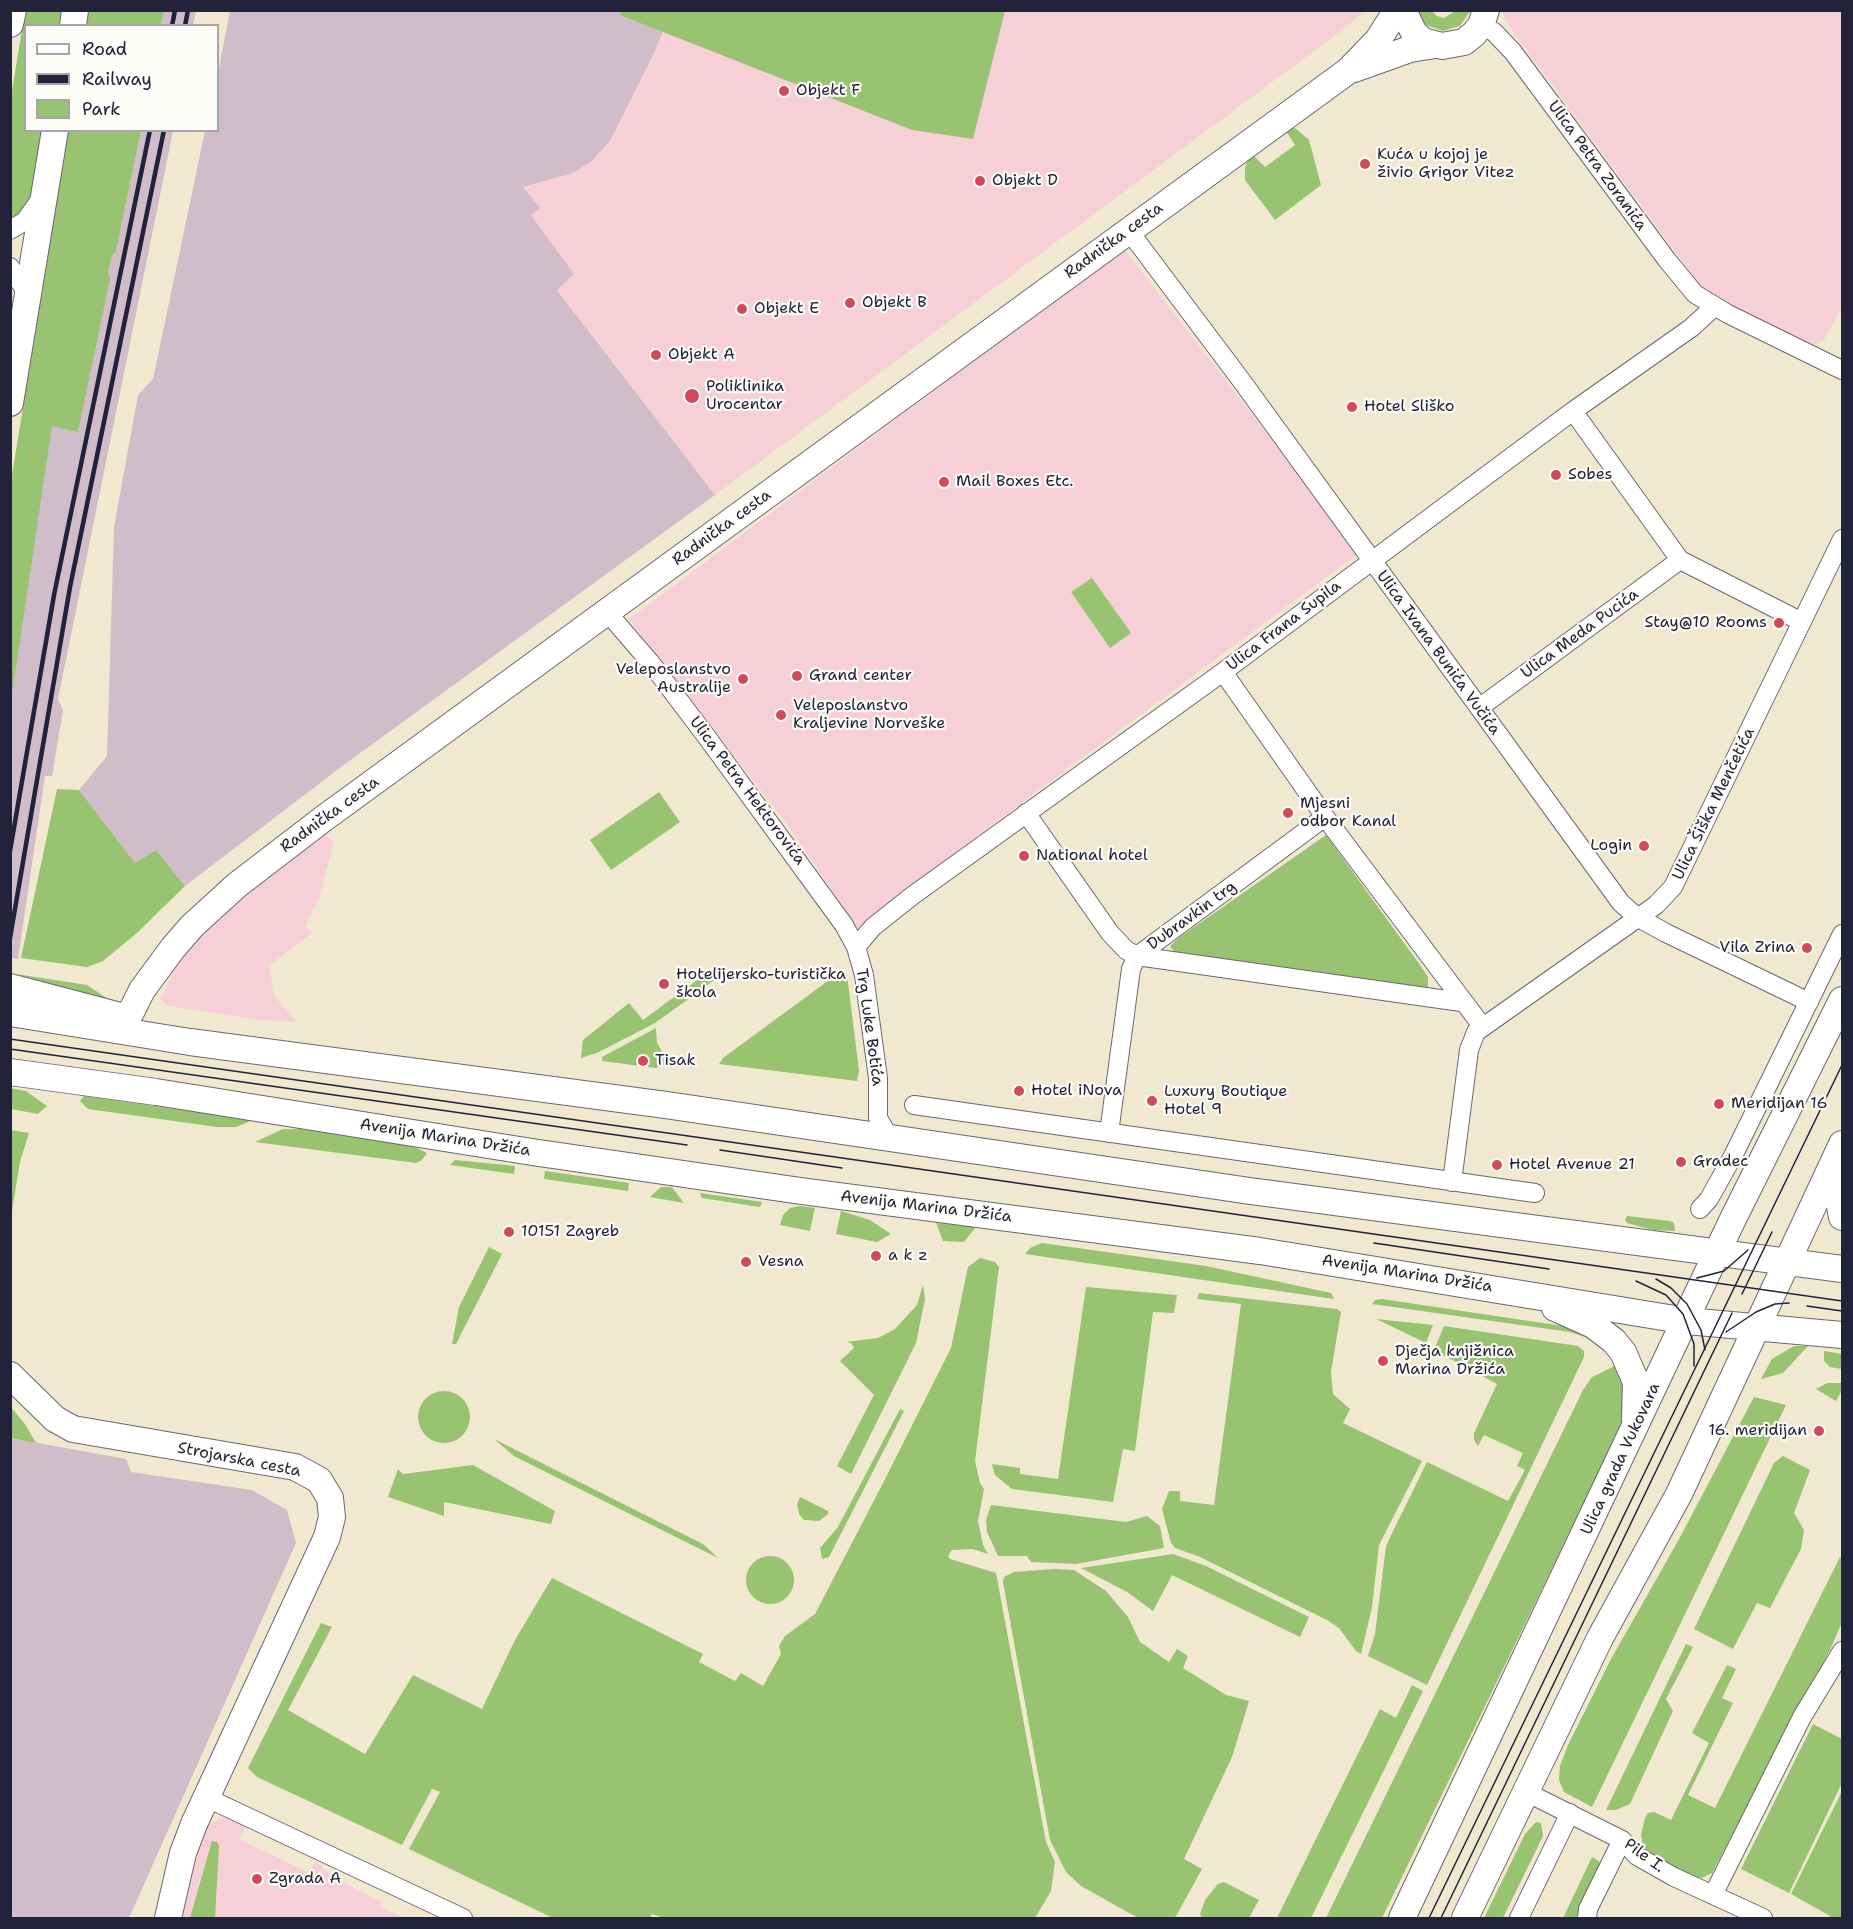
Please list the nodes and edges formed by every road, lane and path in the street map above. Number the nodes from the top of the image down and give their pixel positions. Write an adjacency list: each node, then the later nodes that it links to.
1 (13, 10): 5 (main road)
2 (1397, 10): 7 (main road, Radnička cesta)
3 (1403, 10): 6 (main road)
4 (1484, 18): 6 (main road, Radnička cesta); 14 (street, Ulica Petra Zoranića)
5 (10, 24)
6 (1435, 45): 7 (main road, Radnička cesta)
7 (1348, 71): 11 (main road, Radnička cesta)
8 (55, 132): 9 (main road)
9 (44, 194): 10 (street); 13 (main road)
10 (10, 230)
11 (1129, 231): 19 (street, Ulica Ivana Bunića Vučića); 21 (main road, Radnička cesta)
12 (10, 267): 13 (street)
13 (27, 293): 16 (main road)
14 (1714, 307): 15 (street, Ulica Petra Zoranića); 17 (street, Ulica Frana Supila)
15 (1842, 370)
16 (10, 403)
17 (1573, 411): 19 (street, Ulica Frana Supila); 20 (street)
18 (1842, 539): 22 (street, Ulica Šiška Menčetića)
19 (1371, 560): 23 (street, Ulica Frana Supila); 24 (street, Ulica Ivana Bunića Vučića)
20 (1680, 560): 22 (street); 24 (street, Ulica Meda Pucića)
21 (607, 612): 29 (street, Ulica Petra Hektorovića); 36 (main road, Radnička cesta)
22 (1802, 622): 27 (street, Ulica Šiška Menčetića)
23 (1223, 672): 25 (street, Ulica Frana Supila); 26 (street)
24 (1479, 708): 27 (street, Ulica Ivana Bunića Vučića)
25 (1026, 813): 29 (street, Ulica Frana Supila); 30 (street)
26 (1325, 817): 30 (street, Dubravkin trg); 33 (street)
27 (1637, 917): 34 (street, Ulica Ivana Bunića Vučića); 37 (street, Ulica Šiška Menčetića)
28 (1842, 934): 34 (street)
29 (856, 947): 42 (street, Trg Luke Botića)
30 (1137, 956): 33 (street, Dubravkin trg); 41 (street)
31 (10, 987): 36 (main road)
32 (1842, 1000): 48 (main road, Ulica grada Vukovara)
33 (1461, 1002): 37 (street)
34 (1809, 1002): 46 (street)
35 (10, 1013): 38 (main road)
36 (128, 1018): 38 (main road)
37 (1482, 1026): 44 (street)
38 (190, 1042): 42 (main road)
39 (10, 1072): 51 (main road, Avenija Marina Držića)
40 (914, 1105): 41 (street)
41 (1109, 1133): 44 (street)
42 (893, 1139): 48 (main road)
43 (1841, 1147): 47 (main road); 49 (main road)
44 (1452, 1182): 45 (street)
45 (1535, 1194)
46 (1700, 1209)
47 (1842, 1217)
48 (1717, 1254): 49 (main road); 52 (main road, Ulica grada Vukovara)
49 (1787, 1263): 50 (main road); 53 (main road)
50 (1842, 1269)
51 (1519, 1292): 52 (main road, Avenija Marina Držića); 56 (main road)
52 (1687, 1321): 53 (main road, Avenija Marina Držića); 56 (main road, Ulica grada Vukovara)
53 (1757, 1327): 54 (main road, Avenija Marina Držića); 58 (main road)
54 (1842, 1335)
55 (10, 1375): 59 (main road, Strojarska cesta)
56 (1629, 1443): 65 (main road, Ulica grada Vukovara)
57 (1842, 1651): 62 (street)
58 (1526, 1792): 60 (street, Pile I.); 66 (main road)
59 (205, 1797): 63 (main road, Strojarska cesta); 64 (street)
60 (1570, 1813): 61 (street, Pile I.); 67 (street)
61 (1622, 1840): 62 (street, Pile I.); 68 (street)
62 (1713, 1895): 69 (street, Pile I.)
63 (168, 1918)
64 (464, 1918)
65 (1402, 1918)
66 (1465, 1918)
67 (1519, 1918)
68 (1587, 1918)
69 (1763, 1918)

